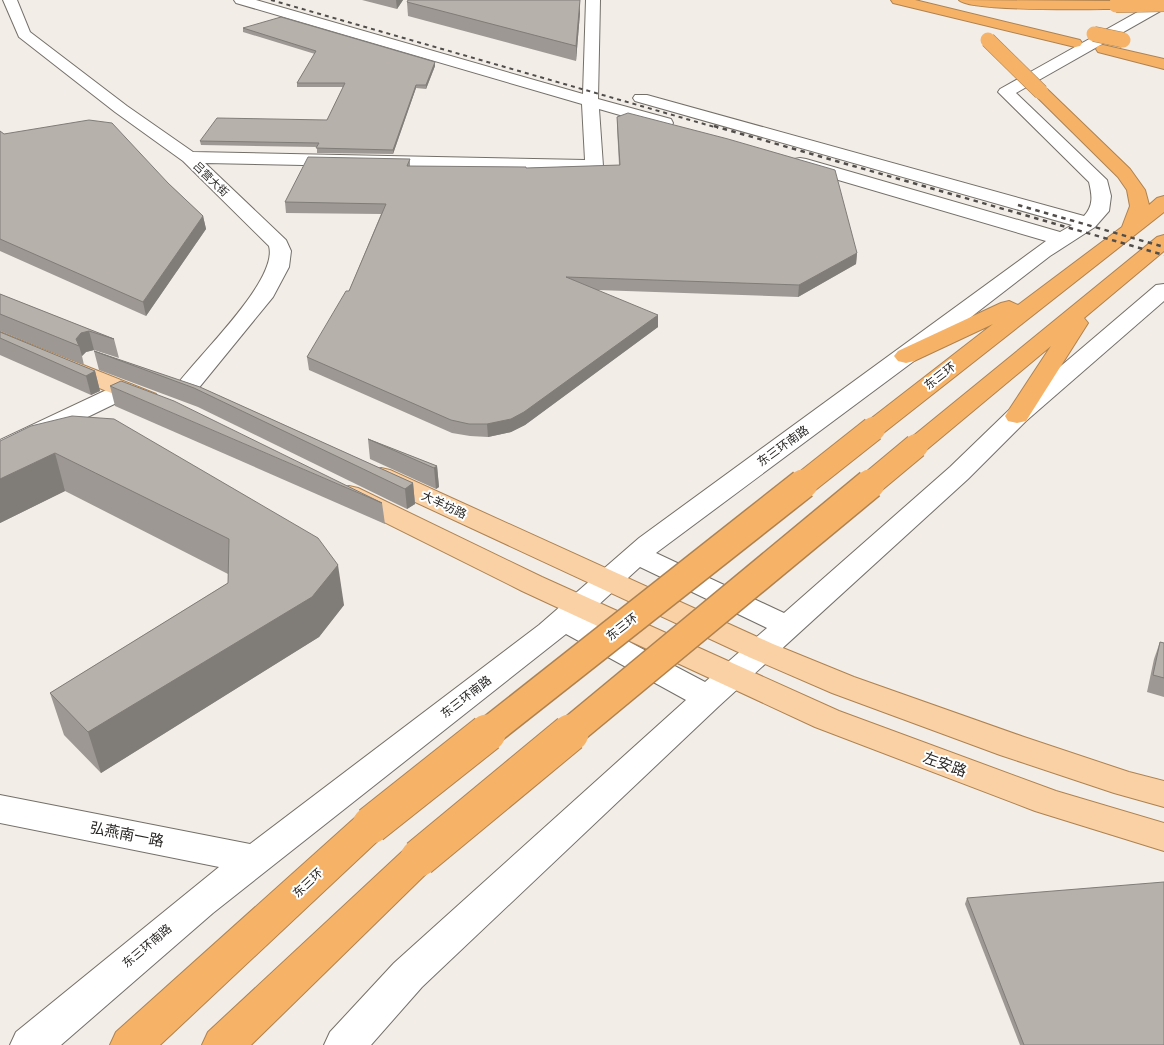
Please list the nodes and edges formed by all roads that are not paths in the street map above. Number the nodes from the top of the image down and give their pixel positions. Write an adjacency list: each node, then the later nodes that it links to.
1 (10, 0): 14 (street, 吕营大街)
2 (242, 0): 11 (street)
3 (593, 0): 11 (street)
4 (891, 0): 17 (highway, bridge)
5 (898, 0): 10 (highway)
6 (949, 0): 9 (highway, bridge)
7 (966, 0): 8 (highway, bridge)
8 (1164, 4): 16 (street)
9 (1156, 47)
10 (1164, 64)
11 (586, 89): 12 (street); 14 (street); 16 (street)
12 (685, 129)
13 (780, 157): 18 (street)
14 (189, 158): 27 (street, 吕营大街)
15 (1164, 202): 17 (highway)
16 (1088, 223): 18 (street, 东三环南路)
17 (1131, 230): 20 (highway, 东三环)
18 (1061, 239): 25 (street, 东三环南路)
19 (1164, 241): 22 (highway)
20 (1051, 289): 25 (highway); 43 (highway, 东三环, bridge)
21 (1164, 290): 28 (street)
22 (1091, 301): 28 (highway); 44 (highway, bridge)
23 (0, 321): 27 (main road)
24 (0, 339): 26 (main road)
25 (906, 356): 32 (street, 东三环南路)
26 (125, 390): 27 (main road); 29 (street)
27 (181, 393)
28 (1017, 416): 35 (street)
29 (0, 450)
30 (358, 466): 33 (main road, 大羊坊路)
31 (328, 483): 34 (main road)
32 (637, 555): 33 (street, 东三环南路); 35 (street)
33 (608, 580): 34 (street, 东三环南路); 36 (main road, 大羊坊路)
34 (571, 613): 37 (street); 41 (street, 东三环南路)
35 (787, 626): 36 (street)
36 (762, 651): 37 (street); 38 (main road)
37 (720, 687): 40 (main road, 左安路); 45 (street)
38 (1164, 794)
39 (0, 809): 41 (street, 弘燕南一路)
40 (1164, 837)
41 (254, 860): 42 (street, 东三环南路)
42 (31, 1045)
43 (131, 1045)
44 (222, 1045)
45 (344, 1045)

